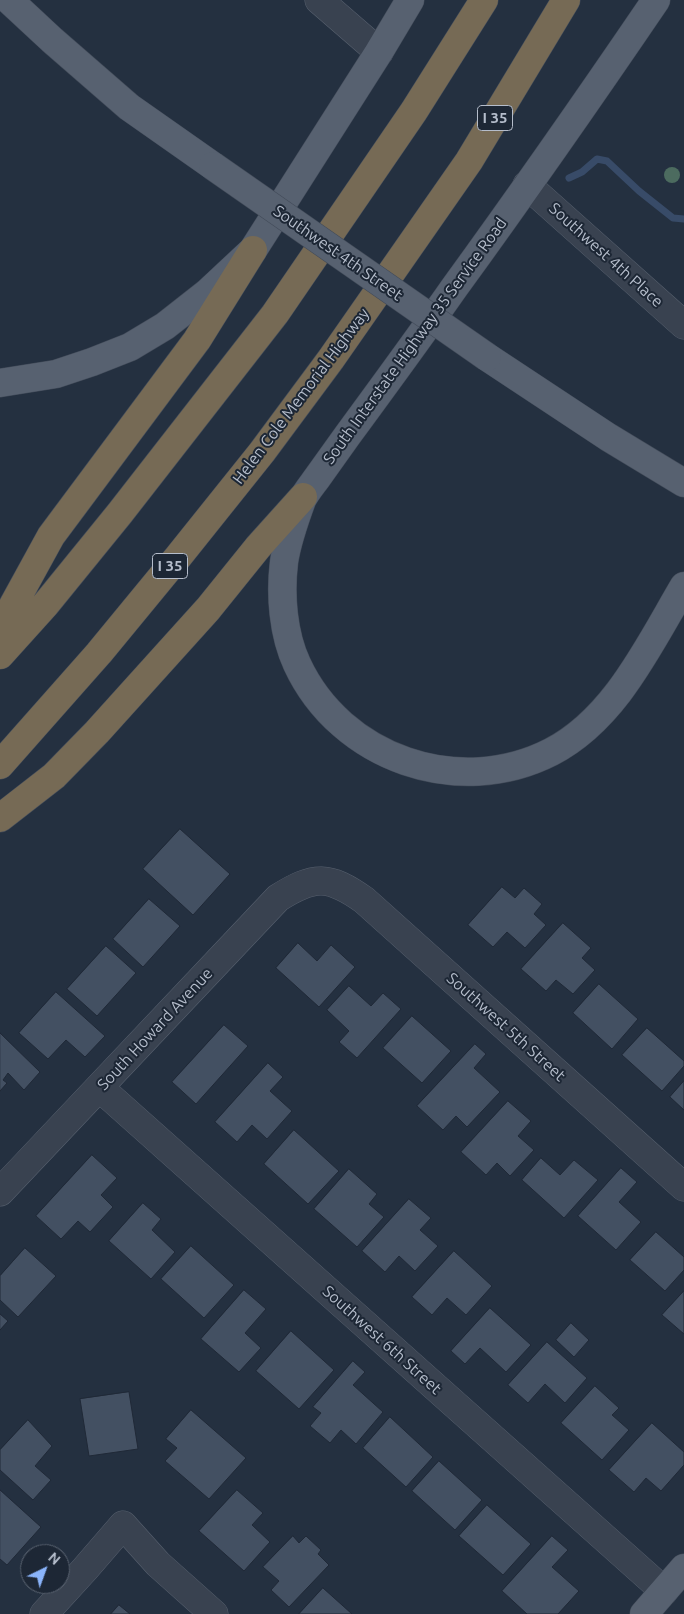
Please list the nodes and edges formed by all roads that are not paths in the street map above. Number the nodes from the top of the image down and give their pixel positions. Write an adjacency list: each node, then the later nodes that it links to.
1 (9, 0): 12 (main road, Southwest 4th Street, bridge)
2 (319, 0): 7 (street)
3 (410, 0): 7 (main road)
4 (484, 0): 16 (highway)
5 (566, 0): 17 (highway, Helen Cole Memorial Highway / I 35)
6 (656, 0): 8 (main road, South Interstate Highway 35 Service Road)
7 (379, 52): 9 (main road)
8 (527, 185): 10 (street, Southwest 4th Place); 13 (main road, South Interstate Highway 35 Service Road)
9 (253, 250): 11 (main road); 15 (highway)
10 (684, 326)
11 (0, 383)
12 (684, 483)
13 (303, 497): 14 (main road, South Interstate Highway 35 Service Road); 18 (highway)
14 (684, 586)
15 (0, 629)
16 (0, 655)
17 (0, 765)
18 (0, 818)
19 (320, 880): 20 (street, South Howard Avenue); 21 (street, Southwest 5th Street)
20 (100, 1088): 22 (street, South Howard Avenue); 24 (street, Southwest 6th Street)
21 (684, 1187)
22 (0, 1192)
23 (684, 1568): 24 (main road)
24 (664, 1591): 27 (main road)
25 (44, 1614): 26 (street)
26 (214, 1614)
27 (644, 1614)

